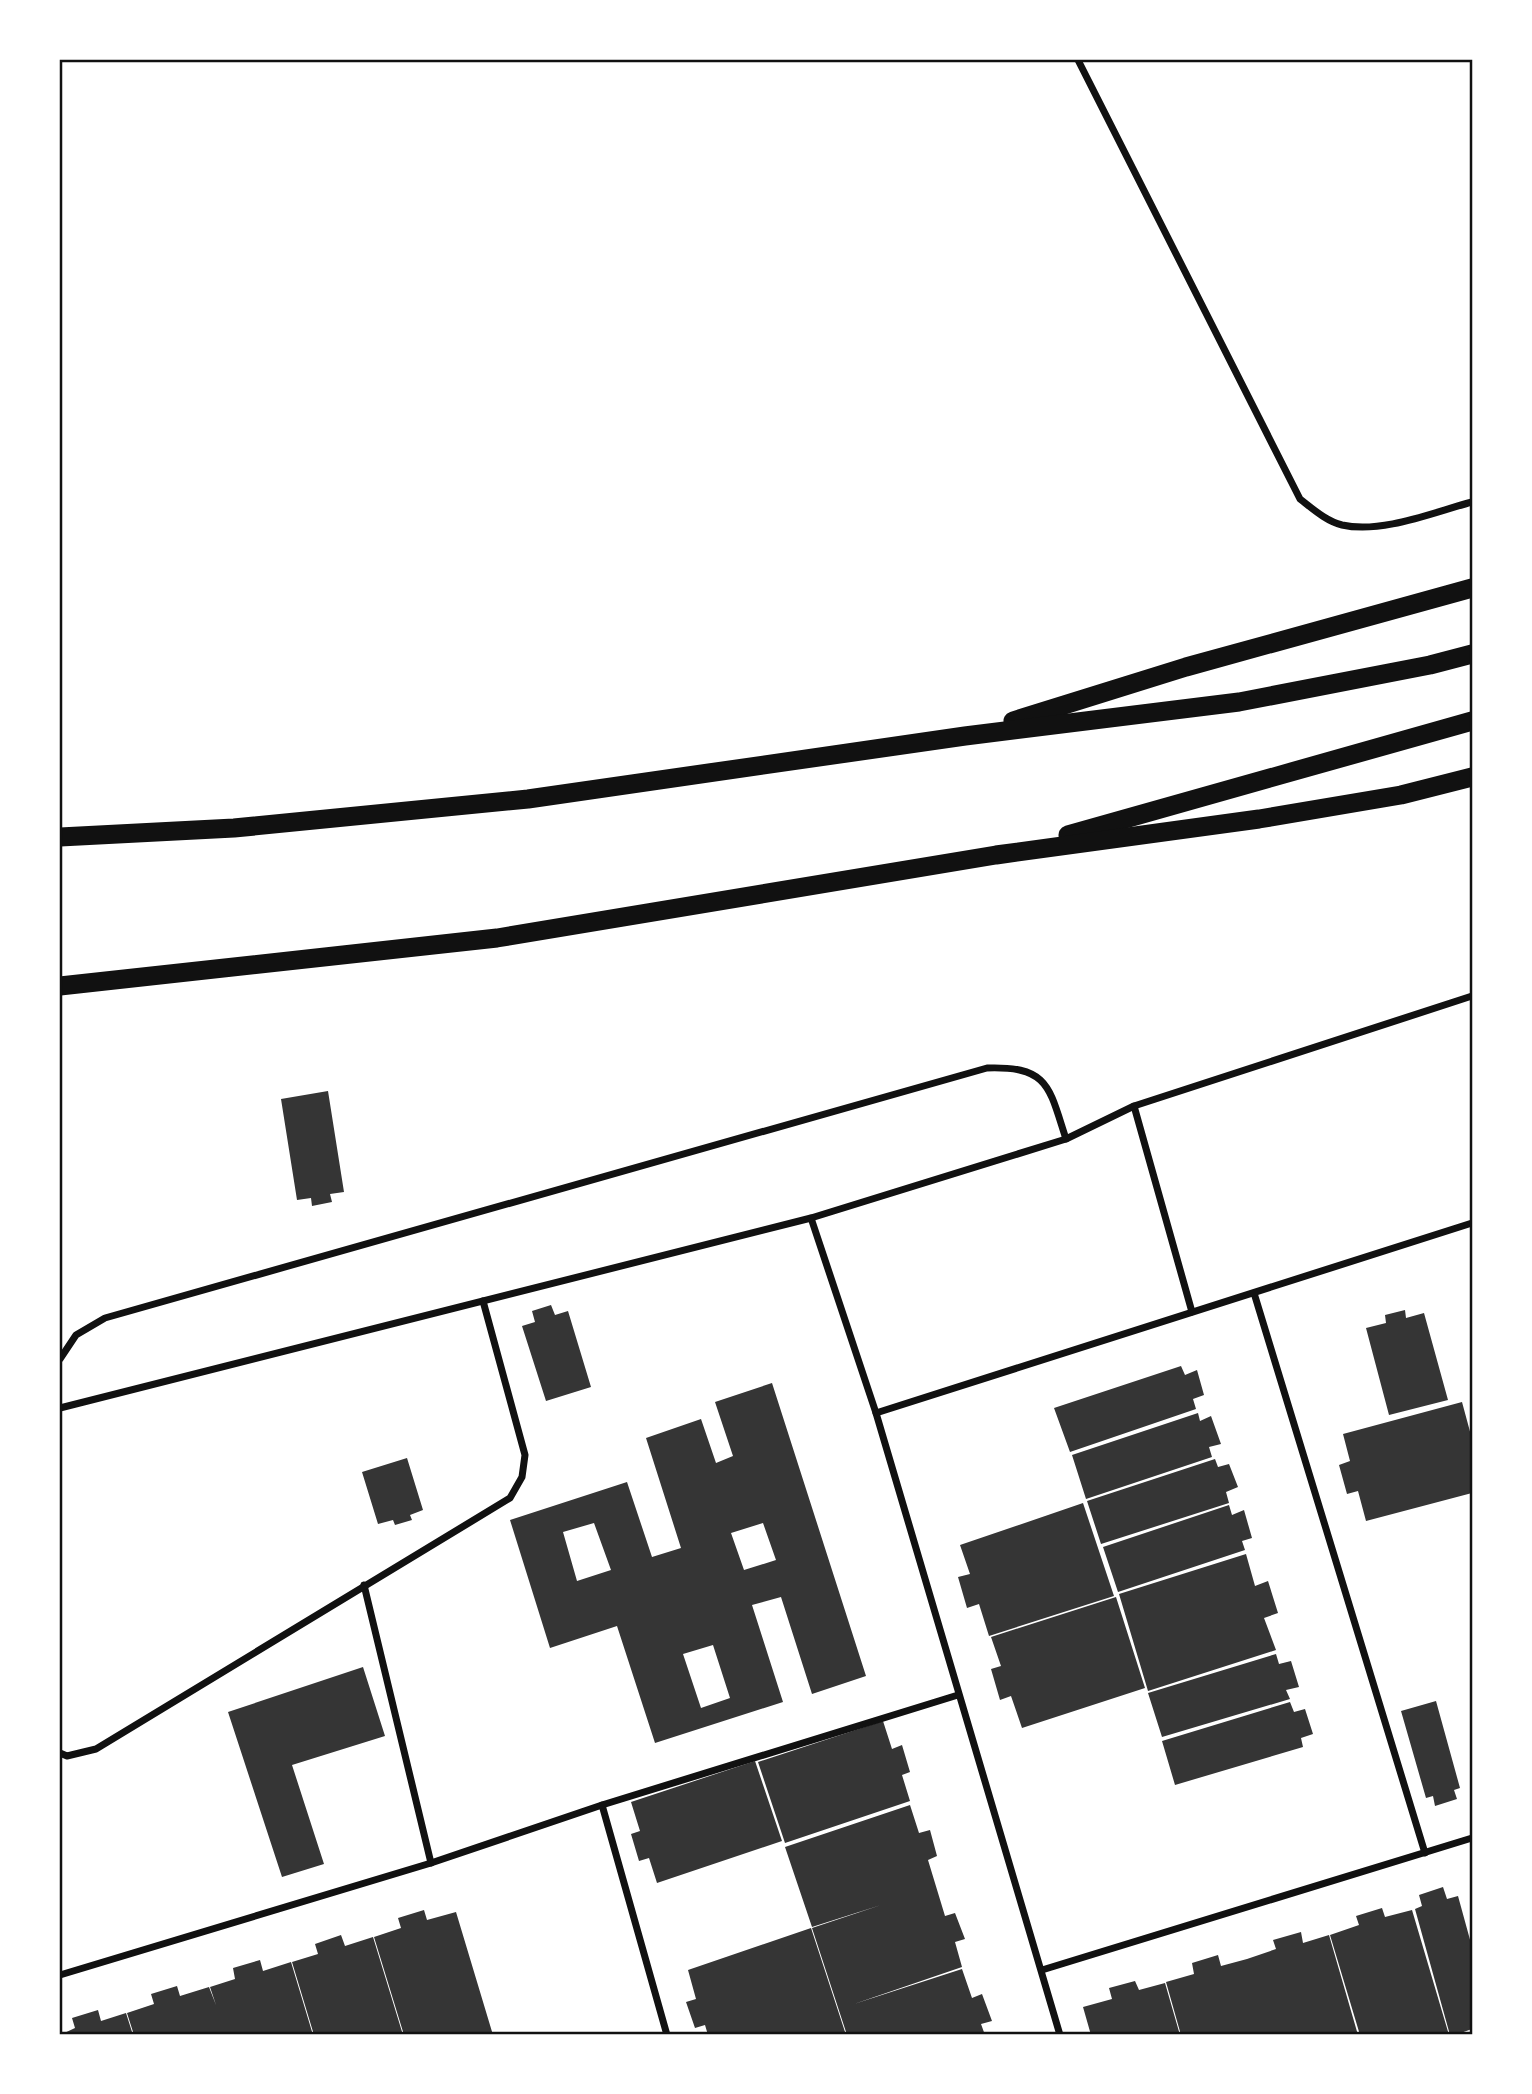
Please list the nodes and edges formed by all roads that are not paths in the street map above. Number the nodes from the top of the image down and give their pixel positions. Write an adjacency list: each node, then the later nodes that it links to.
1 (1078, 60): 2 (street)
2 (1472, 502)
3 (1472, 588): 6 (highway)
4 (1472, 654): 6 (highway)
5 (1472, 722): 9 (highway)
6 (965, 736): 8 (highway)
7 (1472, 777): 9 (highway)
8 (60, 837)
9 (996, 855): 10 (highway)
10 (60, 986)
11 (1472, 996): 12 (street)
12 (1134, 1106): 13 (street); 18 (street)
13 (1066, 1139): 14 (street); 19 (street)
14 (811, 1218): 17 (street); 21 (street)
15 (1472, 1223): 16 (street)
16 (1254, 1293): 18 (street); 27 (street)
17 (483, 1301): 20 (street); 22 (street)
18 (1192, 1312): 21 (street)
19 (60, 1359)
20 (60, 1408)
21 (876, 1413): 23 (street)
22 (364, 1585): 24 (street); 28 (street)
23 (958, 1695): 25 (street); 29 (street)
24 (60, 1753)
25 (602, 1805): 28 (street); 31 (street)
26 (1472, 1838): 27 (street)
27 (1425, 1853): 29 (street)
28 (431, 1863): 30 (street)
29 (1042, 1970): 32 (street)
30 (60, 1975)
31 (667, 2035)
32 (1060, 2035)

